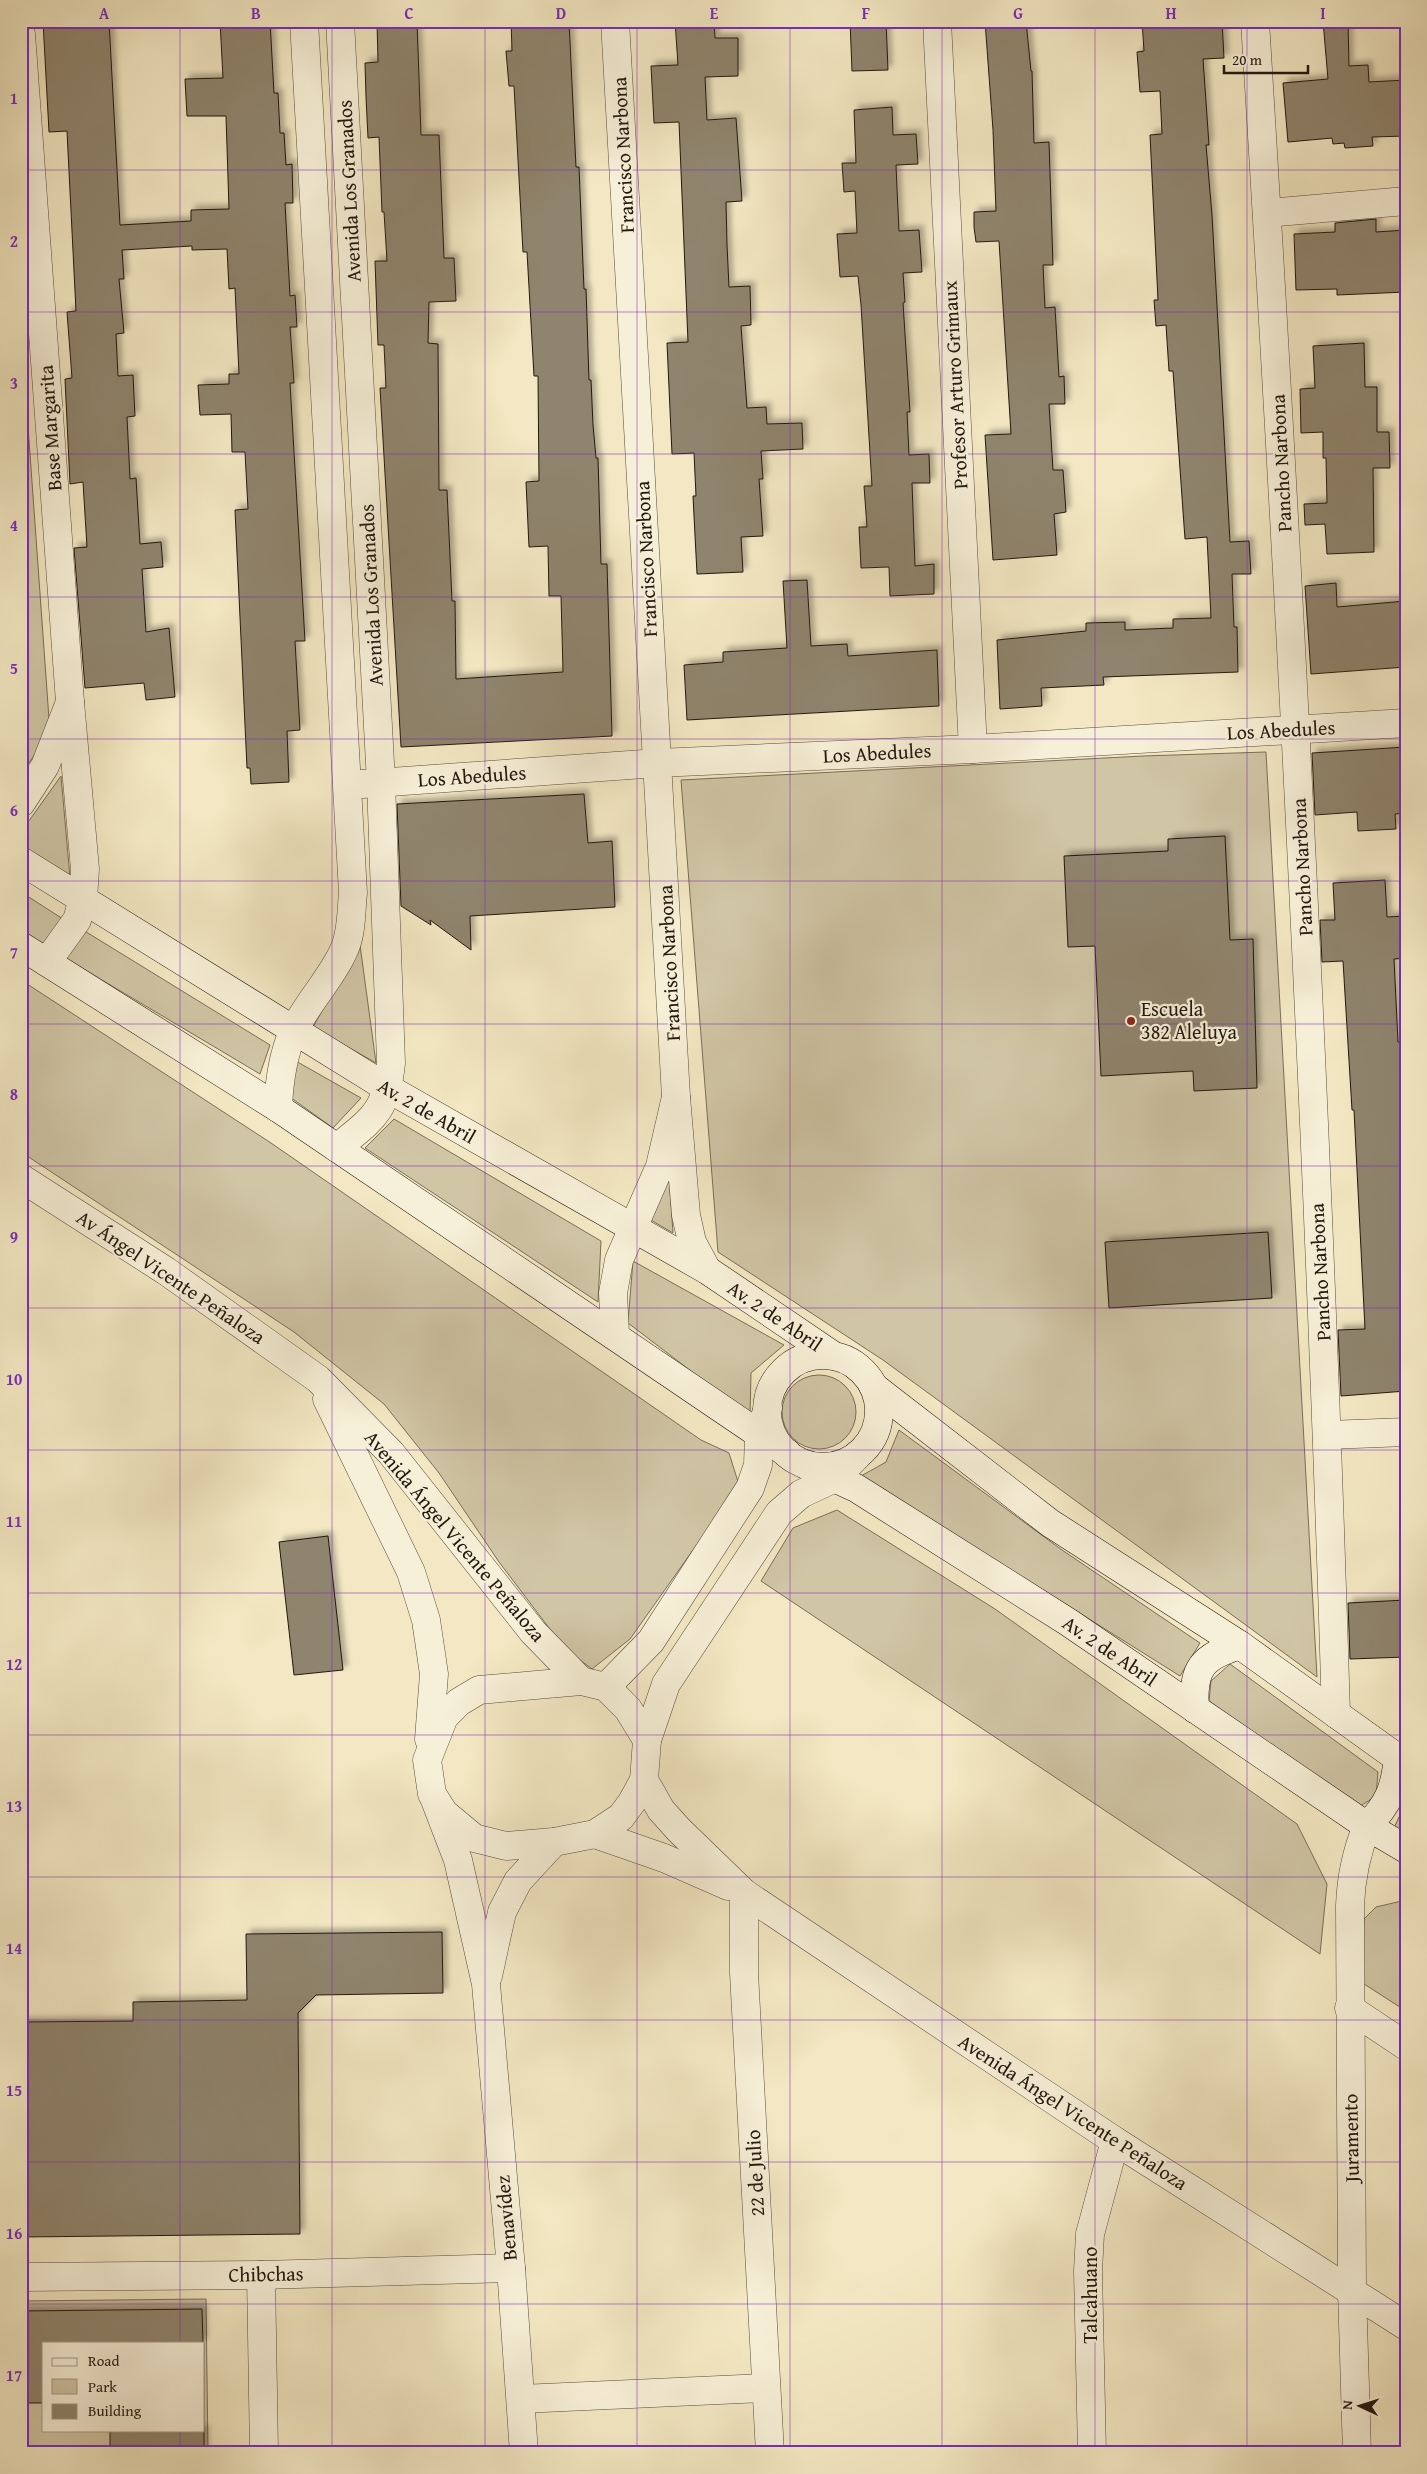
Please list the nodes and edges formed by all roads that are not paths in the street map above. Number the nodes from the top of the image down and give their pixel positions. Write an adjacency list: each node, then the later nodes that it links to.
1 (304, 21): 15 (street, Avenida Los Granados)
2 (340, 21): 14 (street, Avenida Los Granados)
3 (615, 21): 13 (street, Francisco Narbona)
4 (937, 21): 12 (street, Profesor Arturo Grimaux)
5 (1255, 21): 8 (street, Pancho Narbona)
6 (22, 49): 9 (street, Base Margarita)
7 (1406, 202): 8 (street)
8 (1267, 213): 11 (street, Pancho Narbona)
9 (70, 702): 16 (street, Base Margarita); 18 (street, Base Margarita)
10 (1406, 723): 11 (street, Los Abedules)
11 (1296, 729): 12 (street, Los Abedules); 36 (street, Pancho Narbona)
12 (973, 749): 13 (street, Los Abedules)
13 (658, 763): 14 (street, Los Abedules); 23 (street, Francisco Narbona)
14 (381, 782): 15 (street, Los Abedules); 22 (street, Avenida Los Granados)
15 (348, 785): 21 (street, Avenida Los Granados)
16 (21, 803)
17 (21, 861): 18 (street, Av. 2 de Abril)
18 (83, 899): 20 (street, Base Margarita); 21 (street, Av. 2 de Abril)
19 (21, 946): 20 (street, Av. 2 de Abril)
20 (47, 962): 24 (street, Av. 2 de Abril)
21 (293, 1032): 22 (street, Av. 2 de Abril); 24 (street, Avenida Los Granados)
22 (389, 1089): 25 (street, Avenida Los Granados); 27 (street, Av. 2 de Abril)
23 (676, 1097): 27 (street, Francisco Narbona); 28 (street, Francisco Narbona)
24 (278, 1108): 25 (street, Av. 2 de Abril)
25 (336, 1148): 29 (street, Av. 2 de Abril)
26 (21, 1178): 31 (street, Av Ángel Vicente Peñaloza)
27 (632, 1229): 28 (street, Av. 2 de Abril); 29 (street, Francisco Narbona)
28 (707, 1270): 30 (street, Av. 2 de Abril)
29 (614, 1334): 35 (street, Av. 2 de Abril)
30 (834, 1356): 32 (street); 33 (street)
31 (318, 1379): 41 (street, Avenida Ángel Vicente Peñaloza); 45 (street, Avenida Ángel Vicente Peñaloza)
32 (874, 1387): 37 (street); 40 (street)
33 (768, 1408): 35 (street); 38 (street)
34 (1406, 1432): 36 (street)
35 (759, 1435): 38 (street, Av. 2 de Abril); 41 (street)
36 (1328, 1435): 43 (street, Pancho Narbona)
37 (857, 1456): 38 (street); 39 (street)
38 (796, 1459): 39 (street, Av. 2 de Abril)
39 (835, 1478): 42 (street, Av. 2 de Abril); 44 (street)
40 (1240, 1645): 42 (street); 43 (street)
41 (594, 1684): 44 (street, Avenida Ángel Vicente Peñaloza); 45 (street, Avenida Ángel Vicente Peñaloza)
42 (1195, 1709): 49 (street, Av. 2 de Abril)
43 (1336, 1714): 46 (street)
44 (647, 1740): 47 (street, Avenida Ángel Vicente Peñaloza)
45 (427, 1760): 48 (street, Avenida Ángel Vicente Peñaloza)
46 (1402, 1761): 49 (street)
47 (644, 1780): 50 (street, Avenida Ángel Vicente Peñaloza); 53 (street, Avenida Ángel Vicente Peñaloza)
48 (432, 1794): 51 (street, Avenida Ángel Vicente Peñaloza); 54 (street, Benavídez)
49 (1367, 1826): 52 (street, Av. 2 de Abril); 55 (street, Juramento)
50 (595, 1834): 51 (street, Avenida Ángel Vicente Peñaloza); 53 (street, Avenida Ángel Vicente Peñaloza)
51 (554, 1842): 54 (street, Benavídez)
52 (1406, 1849)
53 (744, 1893): 57 (street, Avenida Ángel Vicente Peñaloza); 63 (street, 22 de Julio)
54 (486, 1984): 58 (street, Benavídez)
55 (1349, 2008): 56 (street); 61 (street, Juramento)
56 (1406, 2046)
57 (1115, 2141): 61 (street, Avenida Ángel Vicente Peñaloza); 68 (street, Talcahuano)
58 (511, 2268): 59 (street, Chibchas); 64 (street, Benavídez)
59 (262, 2275): 60 (street, Chibchas); 65 (street)
60 (21, 2277)
61 (1352, 2290): 62 (street, Avenida Ángel Vicente Peñaloza); 69 (street, Juramento)
62 (1406, 2326)
63 (766, 2388): 64 (street); 67 (street, 22 de Julio)
64 (521, 2399): 66 (street, Benavídez)
65 (264, 2453)
66 (524, 2453)
67 (770, 2453)
68 (1092, 2453)
69 (1357, 2453)

